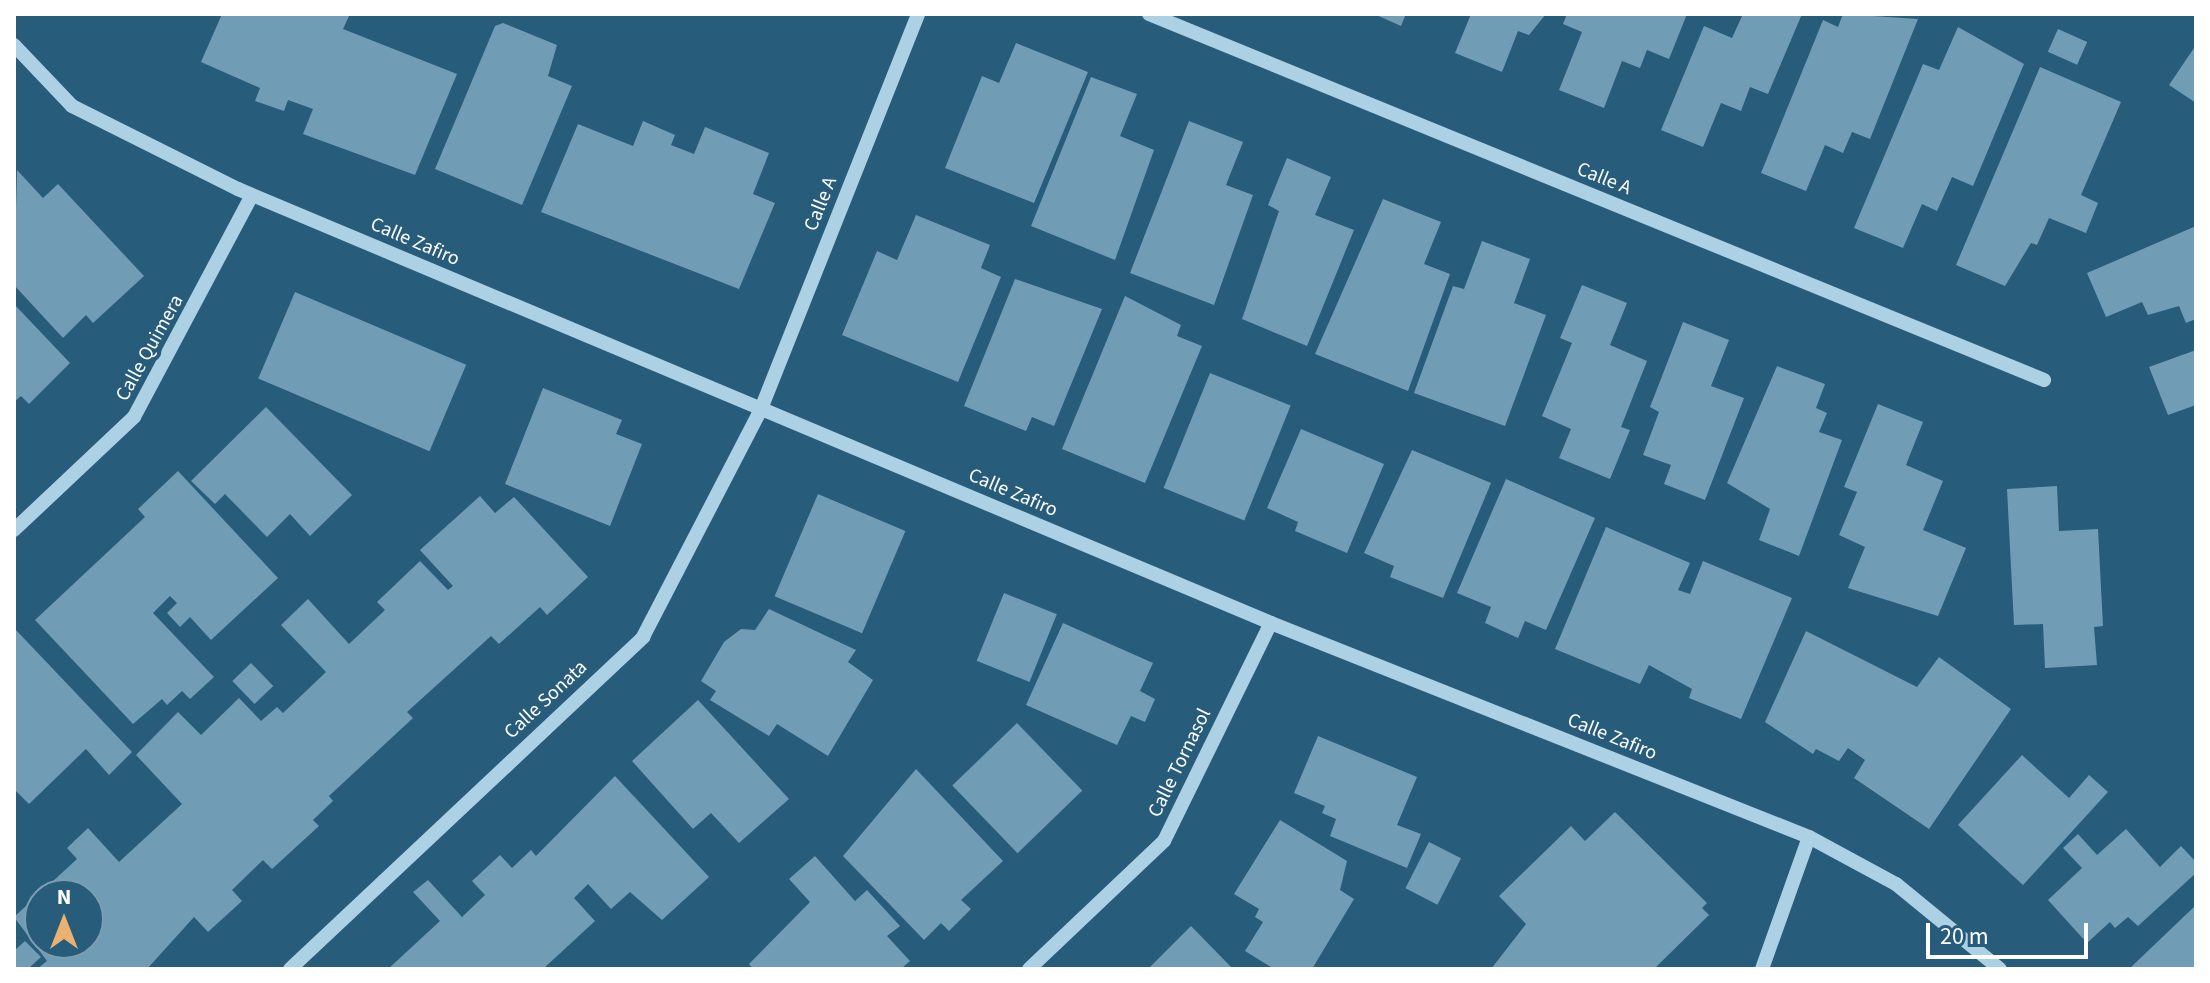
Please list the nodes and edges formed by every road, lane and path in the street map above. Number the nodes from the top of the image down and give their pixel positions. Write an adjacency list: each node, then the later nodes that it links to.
1 (918, 14): 6 (street, Calle A)
2 (1149, 14): 5 (street, Calle A)
3 (14, 45): 4 (street, Calle Zafiro)
4 (252, 195): 6 (street, Calle Zafiro); 7 (street, Calle Quimera)
5 (2044, 380)
6 (761, 409): 8 (street, Calle Zafiro); 10 (street, Calle Sonata)
7 (14, 530)
8 (1271, 623): 9 (street, Calle Zafiro); 11 (street, Calle Tornasol)
9 (1809, 837): 12 (street); 13 (street, Calle Zafiro)
10 (290, 969)
11 (1029, 969)
12 (1762, 969)
13 (2000, 969)

